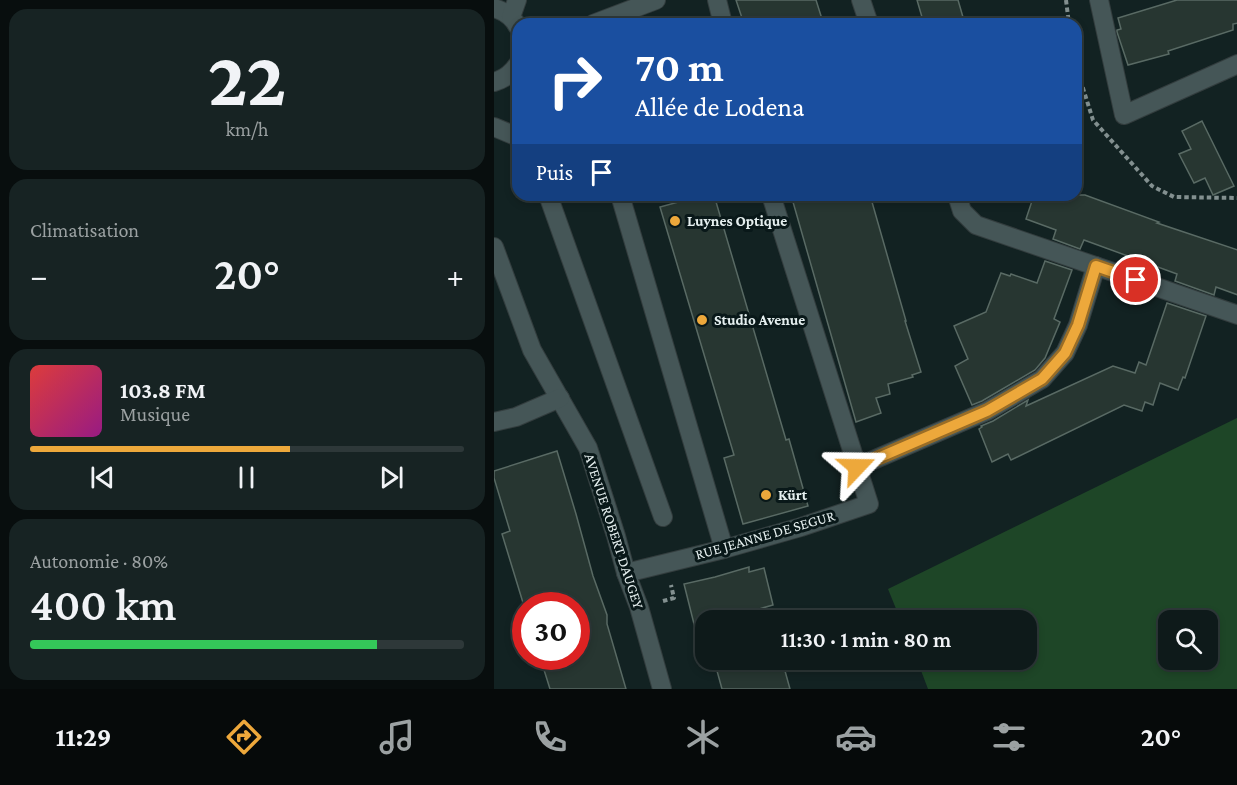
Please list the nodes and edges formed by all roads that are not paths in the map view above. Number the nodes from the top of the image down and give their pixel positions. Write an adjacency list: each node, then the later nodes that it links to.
1 (656, 0): 7 (street)
2 (717, 0): 8 (street)
3 (861, 0): 9 (street)
4 (1099, 0): 10 (street)
5 (494, 8): 6 (street)
6 (517, 18)
7 (609, 18)
8 (722, 18)
9 (867, 18)
10 (1238, 64)
11 (512, 73): 12 (street)
12 (494, 82)
13 (494, 128): 14 (street)
14 (512, 136)
15 (550, 201): 25 (street)
16 (622, 201): 26 (street)
17 (773, 201): 24 (street, RUE JEANNE DE SEGUR)
18 (959, 201): 20 (street)
19 (494, 247): 22 (street, AVENUE ROBERT DAUGEY)
20 (1096, 266): 21 (street); 24 (street)
21 (1238, 315)
22 (560, 398): 23 (street); 27 (street, AVENUE ROBERT DAUGEY)
23 (494, 422)
24 (857, 467): 26 (street, RUE JEANNE DE SEGUR)
25 (663, 518)
26 (724, 549): 27 (street, RUE JEANNE DE SEGUR)
27 (626, 573): 28 (street, AVENUE ROBERT DAUGEY)
28 (662, 689)

